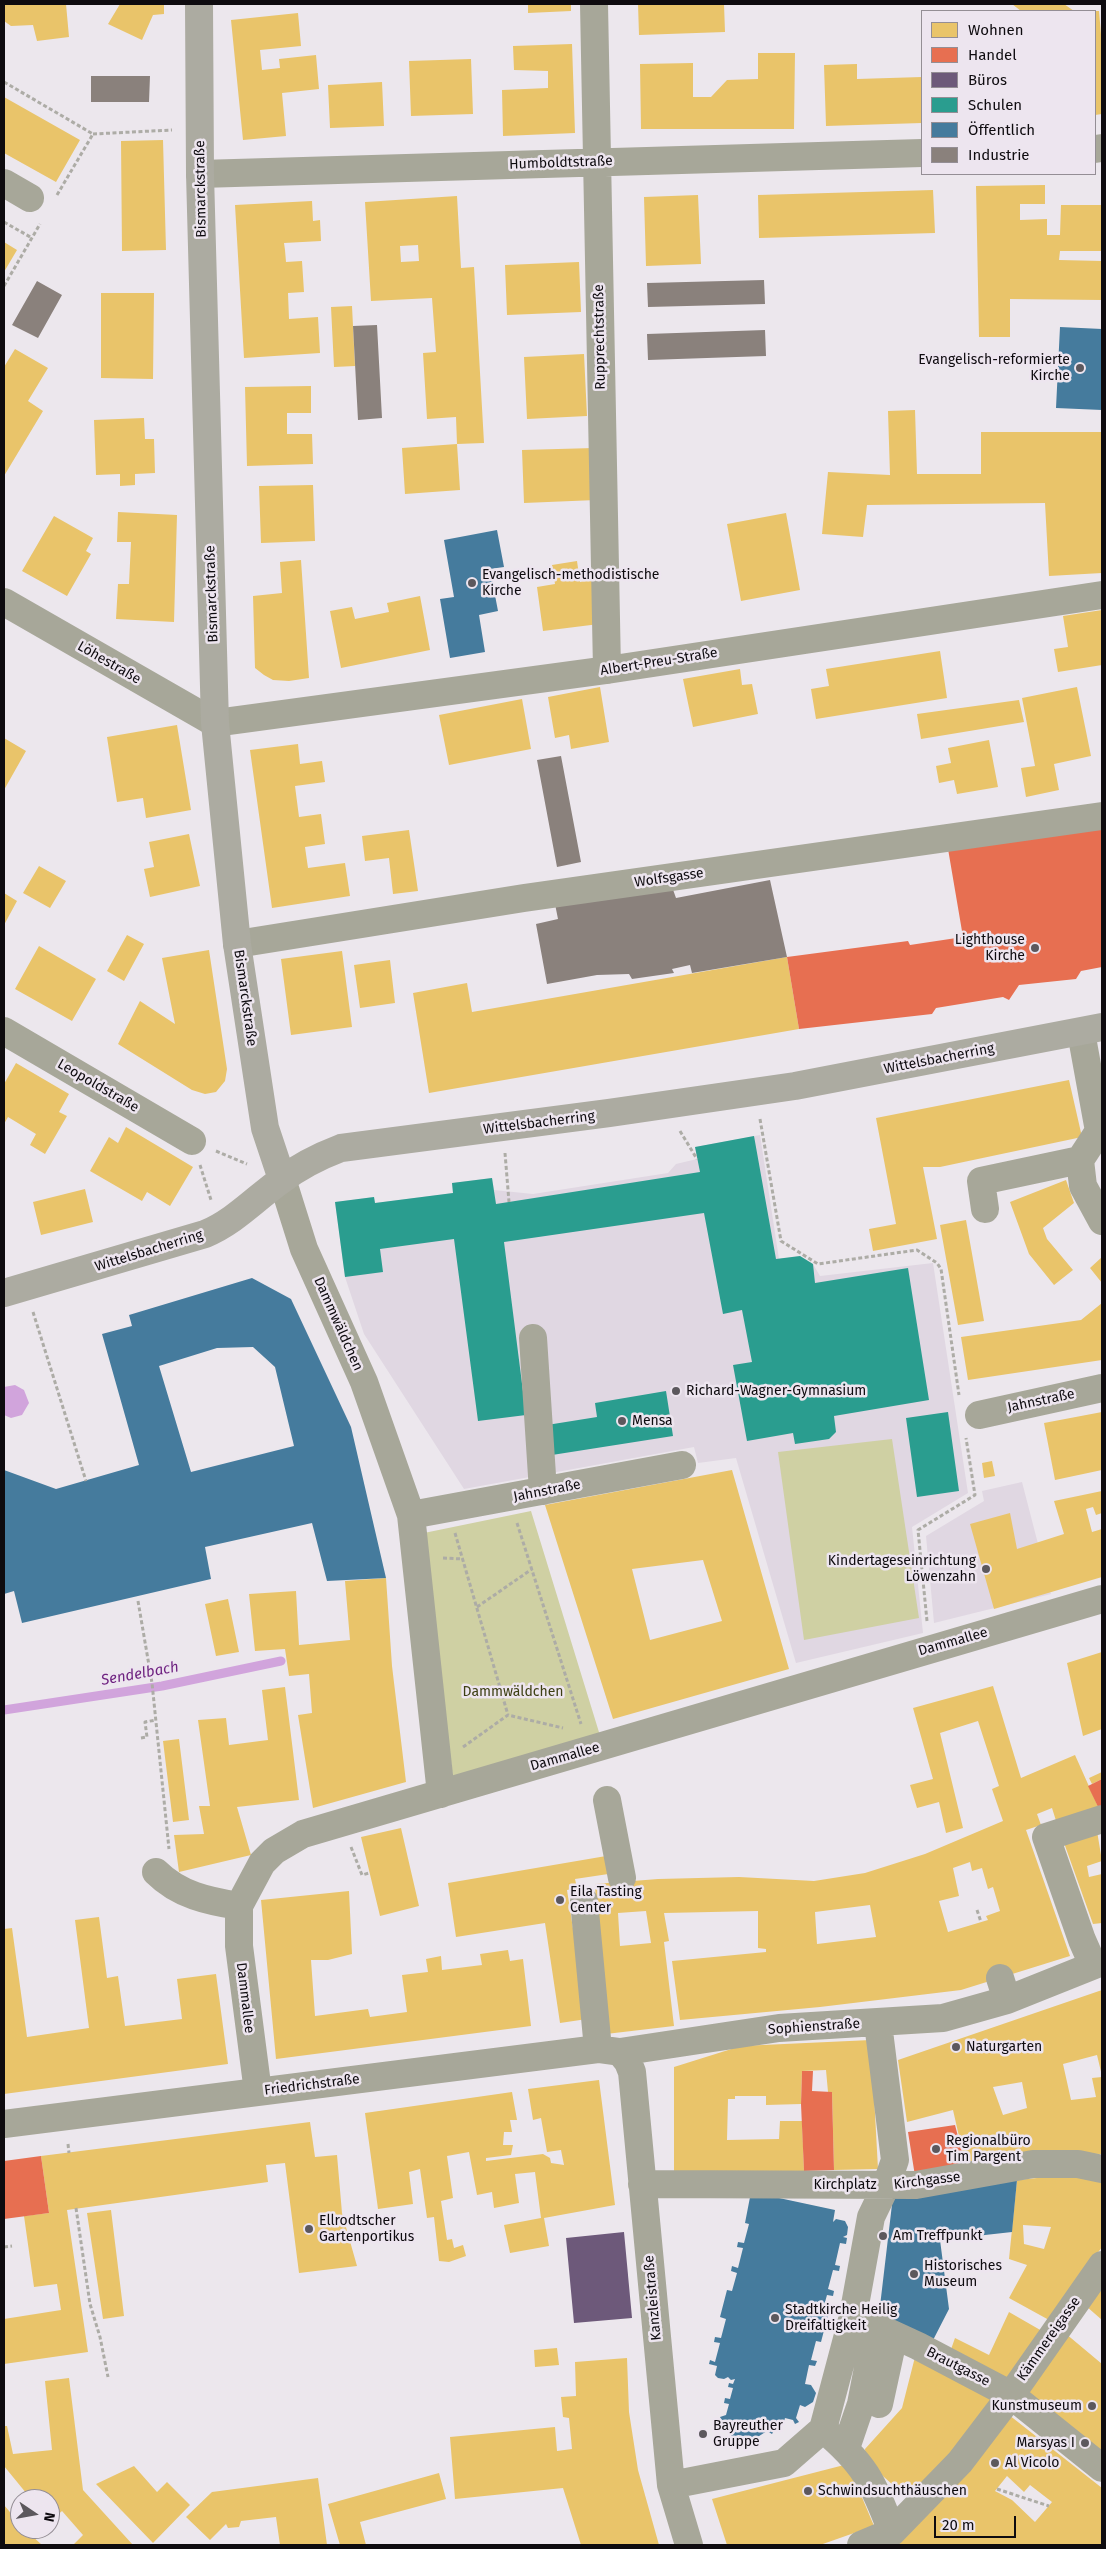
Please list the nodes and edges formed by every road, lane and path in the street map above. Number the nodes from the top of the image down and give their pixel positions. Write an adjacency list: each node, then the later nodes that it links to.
1 (199, 4): 4 (main road, Bismarckstraße)
2 (594, 4): 6 (street, Rupprechtstraße)
3 (4, 82): 4 (path)
4 (200, 128): 7 (main road, Bismarckstraße)
5 (921, 153): 6 (street, Humboldtstraße)
6 (597, 162): 7 (street, Humboldtstraße); 14 (street, Rupprechtstraße)
7 (200, 174): 15 (main road, Bismarckstraße)
8 (4, 183): 9 (street)
9 (30, 198)
10 (4, 222): 11 (path)
11 (32, 238)
12 (1102, 595): 14 (street, Albert-Preu-Straße)
13 (4, 602): 15 (street, Löhestraße)
14 (607, 670): 15 (street, Albert-Preu-Straße)
15 (215, 723): 17 (main road, Bismarckstraße)
16 (1102, 816): 17 (street, Wolfsgasse)
17 (237, 944): 24 (main road, Bismarckstraße)
18 (1092, 1030): 20 (main road, Wittelsbacherring); 23 (street)
19 (4, 1031): 22 (street, Leopoldstraße)
20 (755, 1092): 21 (main road, Wittelsbacherring); 32 (path)
21 (504, 1127): 24 (main road, Wittelsbacherring); 25 (path)
22 (192, 1141): 24 (path); 28 (path)
23 (1080, 1160): 26 (street); 27 (street)
24 (282, 1179): 28 (main road, Wittelsbacherring); 38 (street, Dammwäldchen)
25 (509, 1202)
26 (985, 1209)
27 (1102, 1220)
28 (220, 1228): 29 (main road, Wittelsbacherring)
29 (14, 1291): 34 (path)
30 (533, 1338): 35 (street)
31 (1102, 1388): 32 (street, Jahnstraße)
32 (971, 1416): 43 (path)
33 (682, 1466): 35 (street, Jahnstraße)
34 (86, 1481)
35 (543, 1491): 36 (street, Jahnstraße)
36 (508, 1498): 37 (street, Jahnstraße); 39 (path)
37 (448, 1509): 38 (street, Jahnstraße); 42 (path)
38 (412, 1515): 48 (street, Dammwäldchen)
39 (532, 1569): 42 (path); 47 (path)
40 (1102, 1599): 43 (street, Dammallee)
41 (138, 1601): 45 (path)
42 (477, 1607): 44 (path)
43 (930, 1649): 47 (street, Dammallee)
44 (508, 1715): 47 (path); 48 (path)
45 (156, 1720): 46 (path); 53 (path)
46 (141, 1738)
47 (587, 1741): 49 (street, Dammallee)
48 (438, 1764): 49 (street, Dammwäldchen)
49 (441, 1794): 52 (street, Dammallee)
50 (606, 1800): 55 (street)
51 (1102, 1818): 60 (street)
52 (341, 1824): 54 (path); 57 (street, Dammallee)
53 (163, 1862): 57 (street)
54 (369, 1874)
55 (622, 1878)
56 (584, 1901): 62 (street)
57 (239, 1906): 63 (street, Dammallee)
58 (977, 1910): 59 (path)
59 (981, 1922)
60 (1098, 1964): 61 (street, Sophienstraße)
61 (878, 2022): 62 (street, Sophienstraße); 67 (street, Kirchgasse)
62 (609, 2051): 63 (street, Friedrichstraße); 66 (street, Kanzleistraße)
63 (258, 2092): 64 (street, Friedrichstraße)
64 (4, 2124)
65 (1102, 2169): 67 (street, Kirchgasse)
66 (642, 2184): 67 (street, Kirchplatz); 78 (street, Kanzleistraße)
67 (886, 2186): 72 (street, Kirchplatz)
68 (76, 2208): 73 (path)
69 (12, 2246): 70 (path)
70 (4, 2247)
71 (1102, 2265): 74 (street, Kämmereigasse)
72 (874, 2326): 74 (street, Brautgasse); 75 (street, Kirchplatz); 76 (street)
73 (108, 2377)
74 (1011, 2395): 77 (street, Brautgasse); 81 (street, Kämmereigasse)
75 (824, 2429): 76 (street); 78 (street)
76 (846, 2448): 81 (street)
77 (1102, 2468)
78 (671, 2485): 82 (street, Kanzleistraße)
79 (997, 2489): 80 (path)
80 (1049, 2506)
81 (892, 2532): 83 (street, Kämmereigasse)
82 (689, 2545)
83 (862, 2545)

